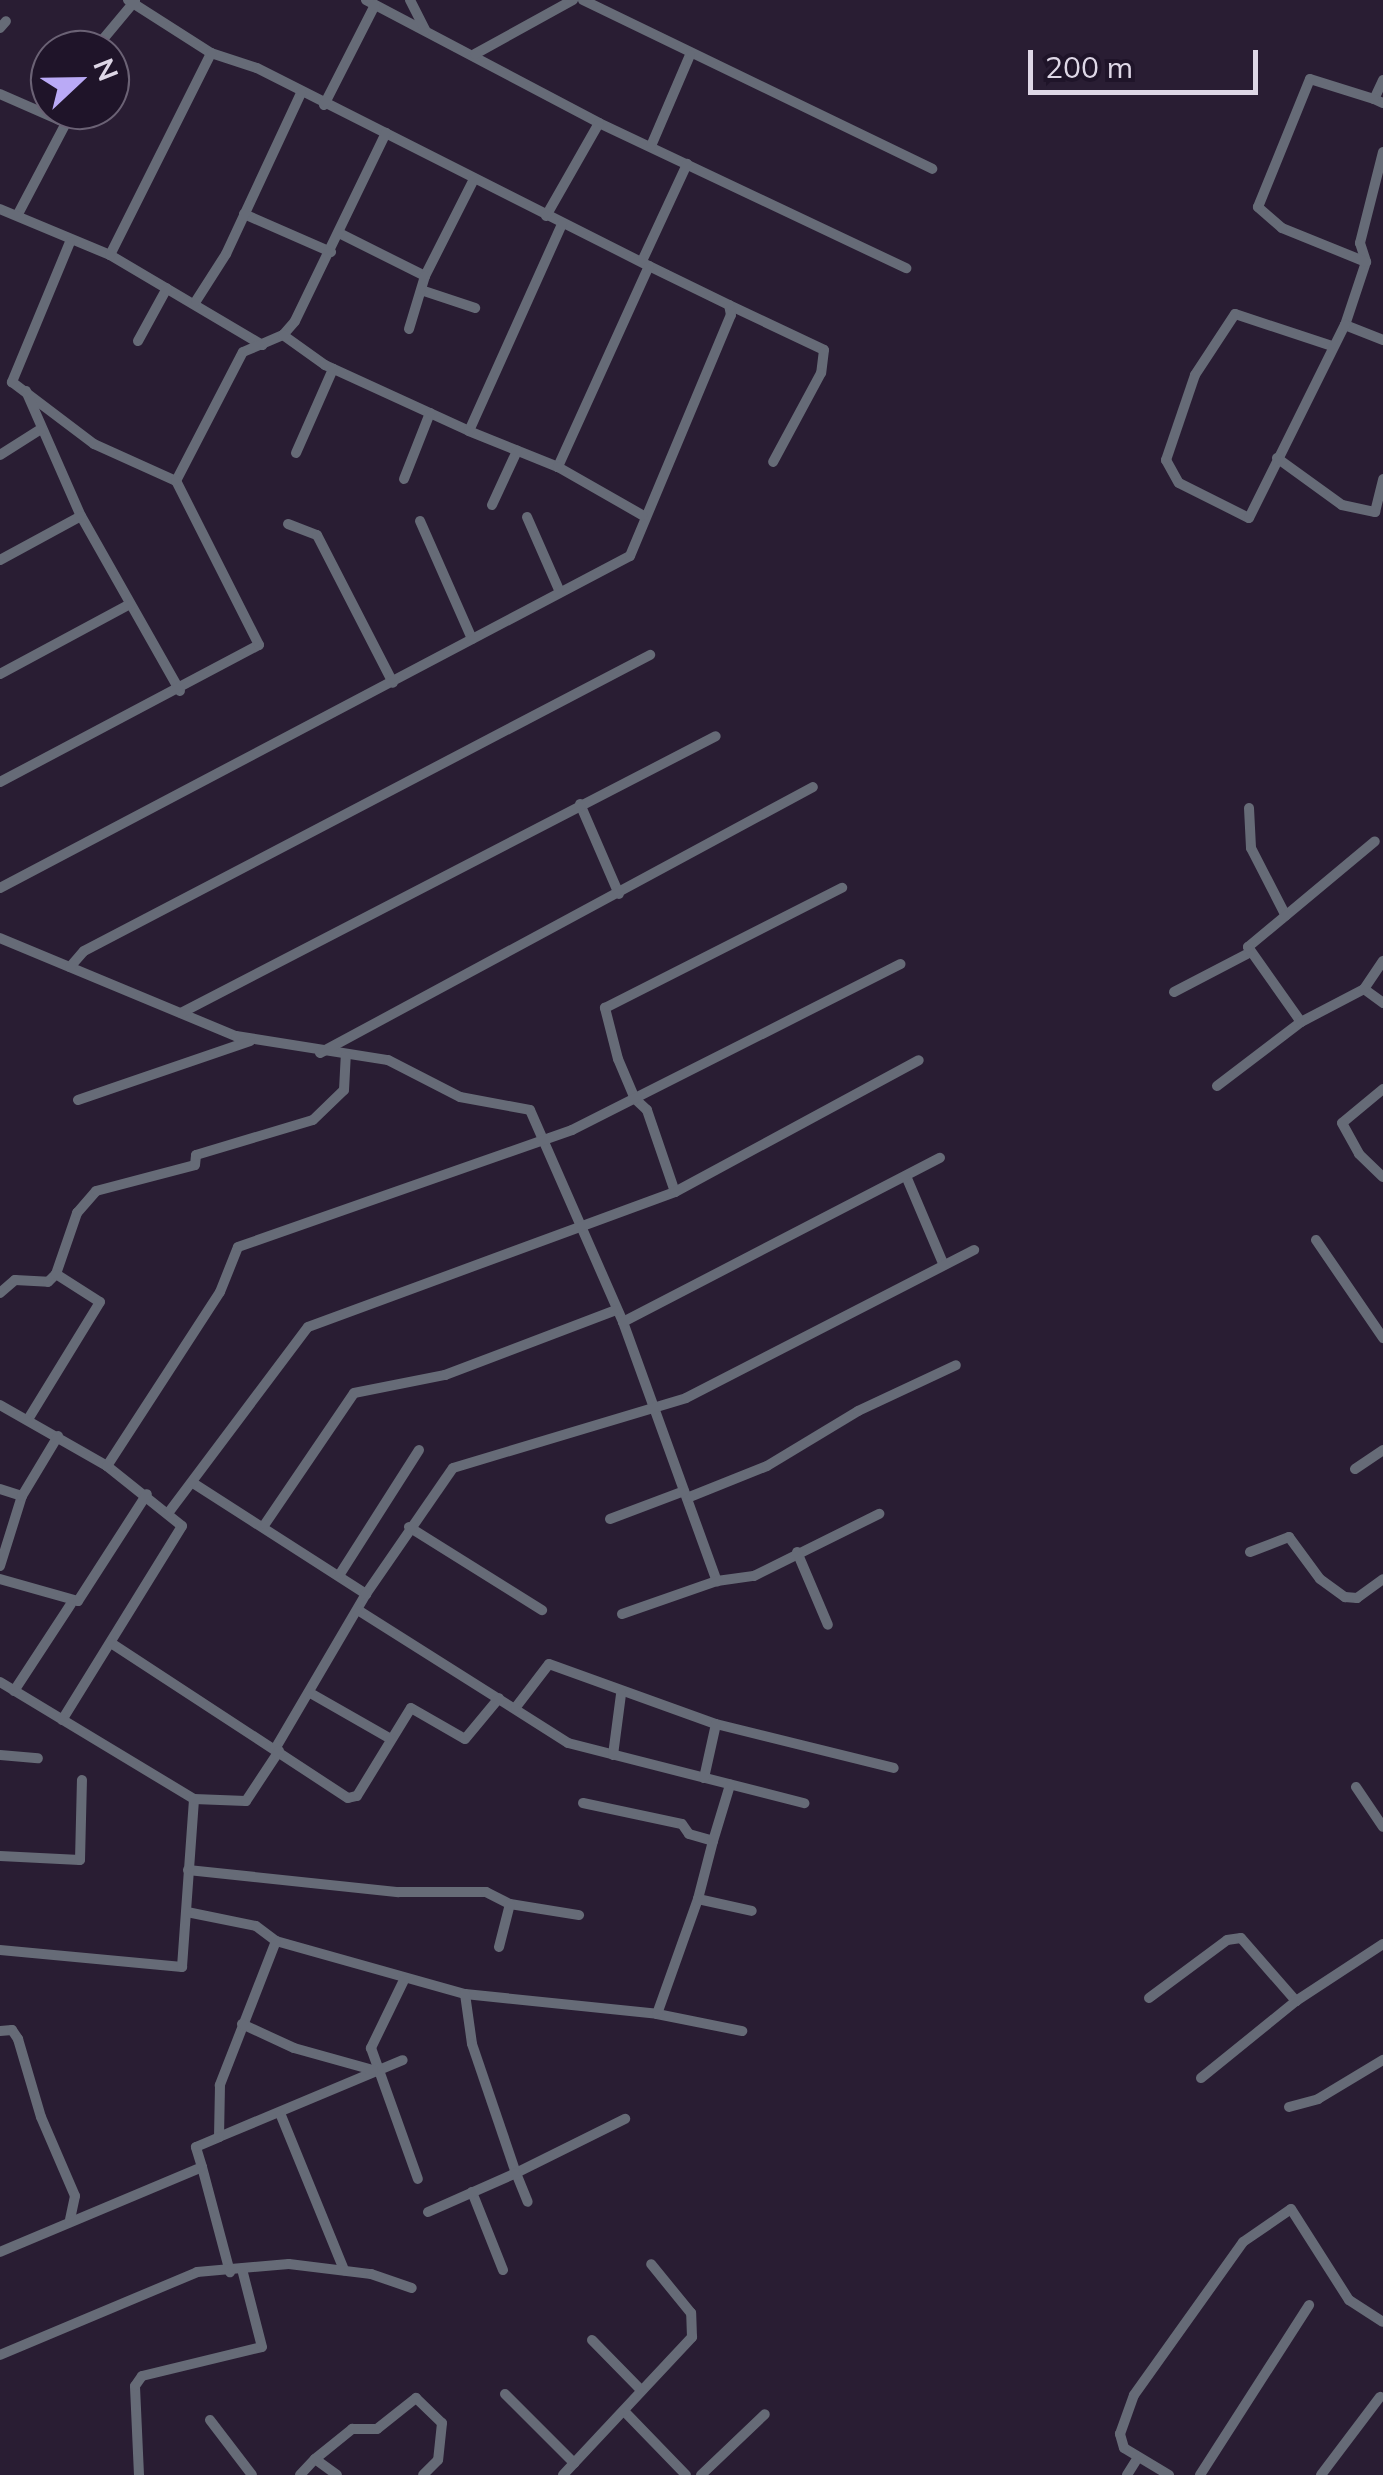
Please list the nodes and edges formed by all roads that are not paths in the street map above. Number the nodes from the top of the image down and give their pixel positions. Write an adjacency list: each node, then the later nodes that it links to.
1 (410, 0): 7 (street)
2 (572, 0): 9 (street)
3 (584, 0): 10 (street)
4 (132, 1): 6 (street); 8 (street)
5 (371, 3): 7 (street); 15 (street)
6 (110, 30)
7 (425, 30): 9 (street)
8 (211, 54): 12 (street); 33 (street)
9 (474, 54): 17 (street)
10 (690, 55): 20 (street); 23 (street)
11 (1383, 80): 14 (street)
12 (300, 93): 15 (street); 27 (street)
13 (0, 94): 16 (street)
14 (1379, 101): 35 (street)
15 (324, 105): 19 (street)
16 (30, 108)
17 (599, 122): 20 (street); 28 (street)
18 (63, 130): 26 (street)
19 (386, 133): 24 (street); 30 (street)
20 (651, 146): 22 (street)
21 (1383, 152): 35 (street)
22 (687, 164): 34 (street); 36 (street)
23 (932, 169)
24 (474, 180): 28 (street); 37 (street)
25 (0, 209): 26 (street)
26 (18, 214): 31 (street)
27 (244, 214): 32 (street); 40 (street)
28 (546, 216): 29 (street)
29 (562, 224): 34 (street); 58 (street)
30 (341, 234): 32 (street); 37 (street)
31 (70, 242): 33 (street); 54 (street)
32 (331, 252): 45 (street)
33 (110, 255): 38 (street)
34 (646, 262): 41 (street); 64 (street)
35 (1366, 262): 43 (street)
36 (906, 268)
37 (425, 276): 39 (street)
38 (167, 288): 40 (street); 48 (street)
39 (424, 291): 42 (street); 44 (street)
40 (196, 301): 46 (street)
41 (729, 305): 63 (street); 70 (street)
42 (475, 308)
43 (1344, 325): 47 (street); 50 (street)
44 (409, 328)
45 (283, 335): 49 (street); 52 (street)
46 (246, 336): 49 (street); 51 (street)
47 (1383, 340)
48 (138, 342)
49 (262, 345): 51 (street)
50 (1332, 346): 62 (street); 62 (street)
51 (243, 352): 67 (street)
52 (333, 369): 56 (street); 60 (street)
53 (0, 377): 54 (street)
54 (12, 382): 55 (street)
55 (25, 390): 57 (street); 67 (street)
56 (430, 413): 58 (street); 66 (street)
57 (41, 430): 61 (street); 69 (street)
58 (469, 431): 59 (street)
59 (517, 451): 64 (street); 68 (street)
60 (296, 453)
61 (0, 455)
62 (1277, 458): 65 (street)
63 (773, 462)
64 (558, 467): 70 (street)
65 (1383, 479)
66 (404, 480)
67 (176, 481): 81 (street)
68 (492, 505)
69 (81, 516): 74 (street); 76 (street)
70 (642, 516): 75 (street)
71 (527, 517): 75 (street)
72 (420, 520): 77 (street)
73 (288, 524): 80 (street)
74 (0, 560)
75 (560, 592): 77 (street)
76 (130, 604): 79 (street); 81 (street)
77 (472, 639): 80 (street)
78 (650, 655): 96 (street)
79 (0, 674)
80 (393, 682): 88 (street)
81 (180, 691): 83 (street)
82 (716, 736): 85 (street)
83 (0, 782)
84 (813, 787): 90 (street)
85 (580, 804): 90 (street); 100 (street)
86 (1249, 808): 91 (street)
87 (1374, 842): 91 (street)
88 (0, 888)
89 (842, 888): 108 (street)
90 (619, 894): 103 (street)
91 (1286, 916): 93 (street)
92 (0, 938): 96 (street)
93 (1246, 954): 98 (street); 101 (street)
94 (1383, 961): 97 (street)
95 (900, 964): 108 (street)
96 (70, 966): 100 (street)
97 (1364, 989): 99 (street); 101 (street)
98 (1174, 992)
99 (1383, 1003)
100 (181, 1013): 102 (street)
101 (1301, 1022): 106 (street)
102 (251, 1040): 103 (street); 109 (street)
103 (319, 1053): 104 (street)
104 (346, 1056): 110 (street); 120 (street)
105 (919, 1060): 114 (street)
106 (1217, 1086)
107 (1383, 1089): 113 (street)
108 (635, 1099): 110 (street); 114 (street)
109 (78, 1100)
110 (548, 1140): 115 (street); 133 (street)
111 (940, 1158): 112 (street)
112 (906, 1176): 118 (street); 124 (street)
113 (1383, 1177)
114 (674, 1192): 115 (street)
115 (584, 1227): 123 (street); 135 (street)
116 (1316, 1240): 125 (street)
117 (974, 1250): 118 (street)
118 (943, 1263): 128 (street)
119 (0, 1274): 121 (street)
120 (56, 1274): 121 (street); 129 (street)
121 (15, 1280): 122 (street)
122 (0, 1293)
123 (616, 1310): 124 (street); 143 (street)
124 (623, 1322): 128 (street)
125 (1383, 1338)
126 (956, 1365): 138 (street)
127 (0, 1404): 129 (street)
128 (654, 1410): 138 (street); 144 (street)
129 (29, 1418): 130 (street)
130 (58, 1436): 133 (street); 139 (street)
131 (418, 1450): 148 (street)
132 (1383, 1450): 134 (street)
133 (107, 1466): 137 (street)
134 (1356, 1469)
135 (193, 1483): 140 (street); 143 (street)
136 (0, 1489): 139 (street)
137 (146, 1494): 140 (street); 153 (street)
138 (686, 1494): 142 (street); 151 (street)
139 (22, 1496): 147 (street)
140 (169, 1512): 158 (street)
141 (879, 1514): 145 (street)
142 (610, 1519)
143 (265, 1524): 148 (street)
144 (409, 1528): 152 (street); 154 (street)
145 (797, 1552): 151 (street); 157 (street)
146 (1250, 1552): 150 (street)
147 (0, 1566)
148 (340, 1574): 152 (street)
149 (0, 1579): 153 (street)
150 (1383, 1579)
151 (717, 1580): 156 (street)
152 (366, 1594): 155 (street)
153 (70, 1604): 160 (street)
154 (542, 1610)
155 (361, 1612): 161 (street); 163 (street)
156 (622, 1614)
157 (828, 1625)
158 (110, 1643): 165 (street); 168 (street)
159 (0, 1682): 160 (street)
160 (14, 1691): 165 (street)
161 (312, 1694): 167 (street); 168 (street)
162 (621, 1694): 164 (street); 166 (street); 169 (street)
163 (499, 1698): 164 (street); 167 (street)
164 (516, 1708): 169 (street)
165 (62, 1720): 177 (street)
166 (716, 1724): 172 (street); 173 (street)
167 (391, 1740): 168 (street)
168 (277, 1750): 177 (street)
169 (612, 1755): 173 (street)
170 (0, 1756): 171 (street)
171 (38, 1758)
172 (894, 1768)
173 (704, 1778): 175 (street)
174 (82, 1780): 182 (street)
175 (730, 1785): 179 (street); 181 (street)
176 (1356, 1787): 180 (street)
177 (194, 1799): 183 (street)
178 (583, 1803): 181 (street)
179 (804, 1803)
180 (1383, 1826)
181 (713, 1841): 184 (street)
182 (0, 1856)
183 (188, 1870): 185 (street); 187 (street)
184 (698, 1900): 186 (street); 197 (street)
185 (510, 1904): 188 (street); 191 (street)
186 (752, 1911)
187 (186, 1912): 189 (street); 192 (street)
188 (579, 1914)
189 (276, 1942): 193 (street); 198 (street)
190 (1383, 1944): 196 (street)
191 (498, 1947)
192 (0, 1950)
193 (404, 1980): 194 (street); 203 (street)
194 (465, 1994): 197 (street); 210 (street)
195 (1149, 1998): 196 (street)
196 (1296, 2002): 204 (street)
197 (657, 2014): 200 (street)
198 (242, 2024): 203 (street); 208 (street)
199 (0, 2031): 215 (street)
200 (742, 2031)
201 (403, 2060): 203 (street)
202 (1383, 2060): 205 (street)
203 (374, 2070): 206 (street); 211 (street)
204 (1201, 2078)
205 (1288, 2107)
206 (280, 2113): 208 (street); 219 (street)
207 (624, 2119): 210 (street)
208 (218, 2137): 209 (street)
209 (202, 2167): 215 (street); 218 (street)
210 (516, 2173): 212 (street); 213 (street)
211 (418, 2179)
212 (472, 2192): 214 (street); 220 (street)
213 (528, 2202)
214 (428, 2212)
215 (70, 2219): 216 (street)
216 (0, 2252)
217 (652, 2264): 226 (street)
218 (236, 2270): 219 (street); 225 (street); 235 (street)
219 (344, 2270): 221 (street)
220 (503, 2270)
221 (412, 2288)
222 (1309, 2305): 245 (street)
223 (1383, 2322): 233 (street)
224 (592, 2340): 226 (street)
225 (0, 2355)
226 (641, 2390): 229 (street)
227 (506, 2394): 234 (street)
228 (1380, 2397): 246 (street)
229 (624, 2411): 234 (street); 241 (street)
230 (765, 2414): 242 (street)
231 (210, 2420): 236 (street)
232 (315, 2459): 237 (street); 238 (street); 239 (street)
233 (1137, 2459): 243 (street); 244 (street)
234 (574, 2463): 240 (street)
235 (138, 2475)
236 (252, 2475)
237 (300, 2475)
238 (338, 2475)
239 (423, 2475)
240 (563, 2475)
241 (686, 2475)
242 (700, 2475)
243 (1127, 2475)
244 (1169, 2475)
245 (1200, 2475)
246 (1320, 2475)

